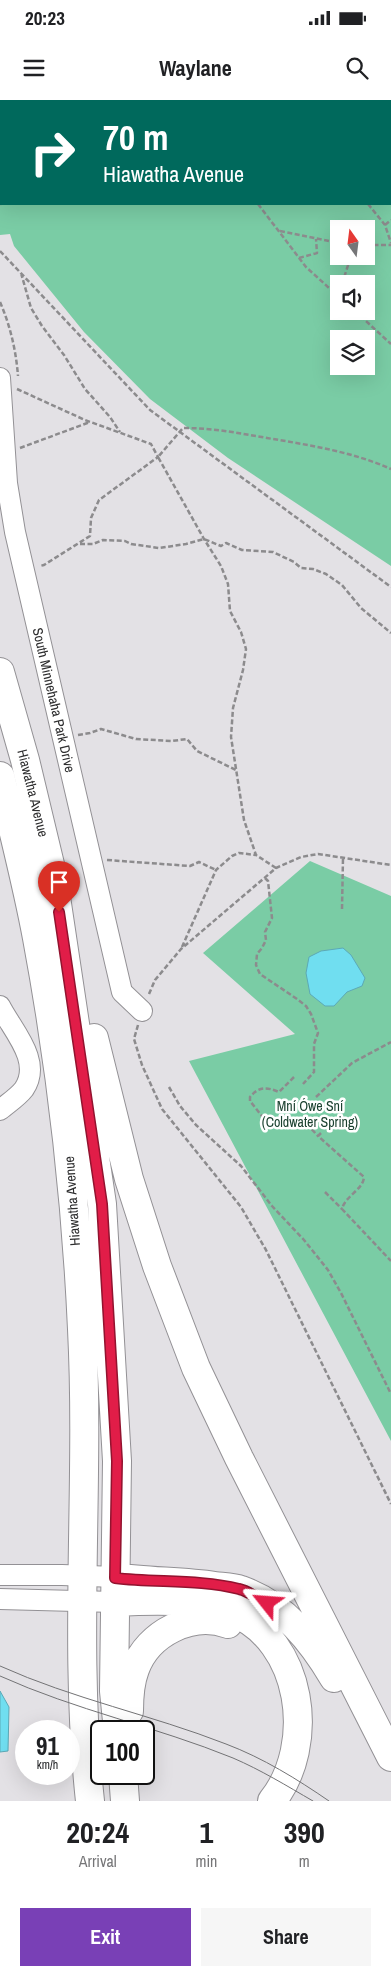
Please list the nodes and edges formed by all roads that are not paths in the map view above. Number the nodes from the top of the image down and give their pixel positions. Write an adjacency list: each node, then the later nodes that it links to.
1 (11, 382): 6 (street, South Minnehaha Park Drive)
2 (0, 672): 4 (highway, Hiawatha Avenue)
3 (0, 776): 9 (highway, Hiawatha Avenue)
4 (53, 877): 10 (highway, Hiawatha Avenue); 15 (highway)
5 (0, 1006): 7 (street)
6 (142, 1011)
7 (0, 1110)
8 (0, 1575): 9 (street)
9 (82, 1589): 10 (street); 11 (street); 17 (highway, Hiawatha Avenue)
10 (115, 1590): 12 (highway); 13 (highway, Hiawatha Avenue); 16 (highway)
11 (0, 1599)
12 (272, 1645): 14 (highway); 18 (highway)
13 (117, 1720)
14 (128, 1720)
15 (391, 1757)
16 (391, 1769)
17 (89, 1793)
18 (272, 1801)

